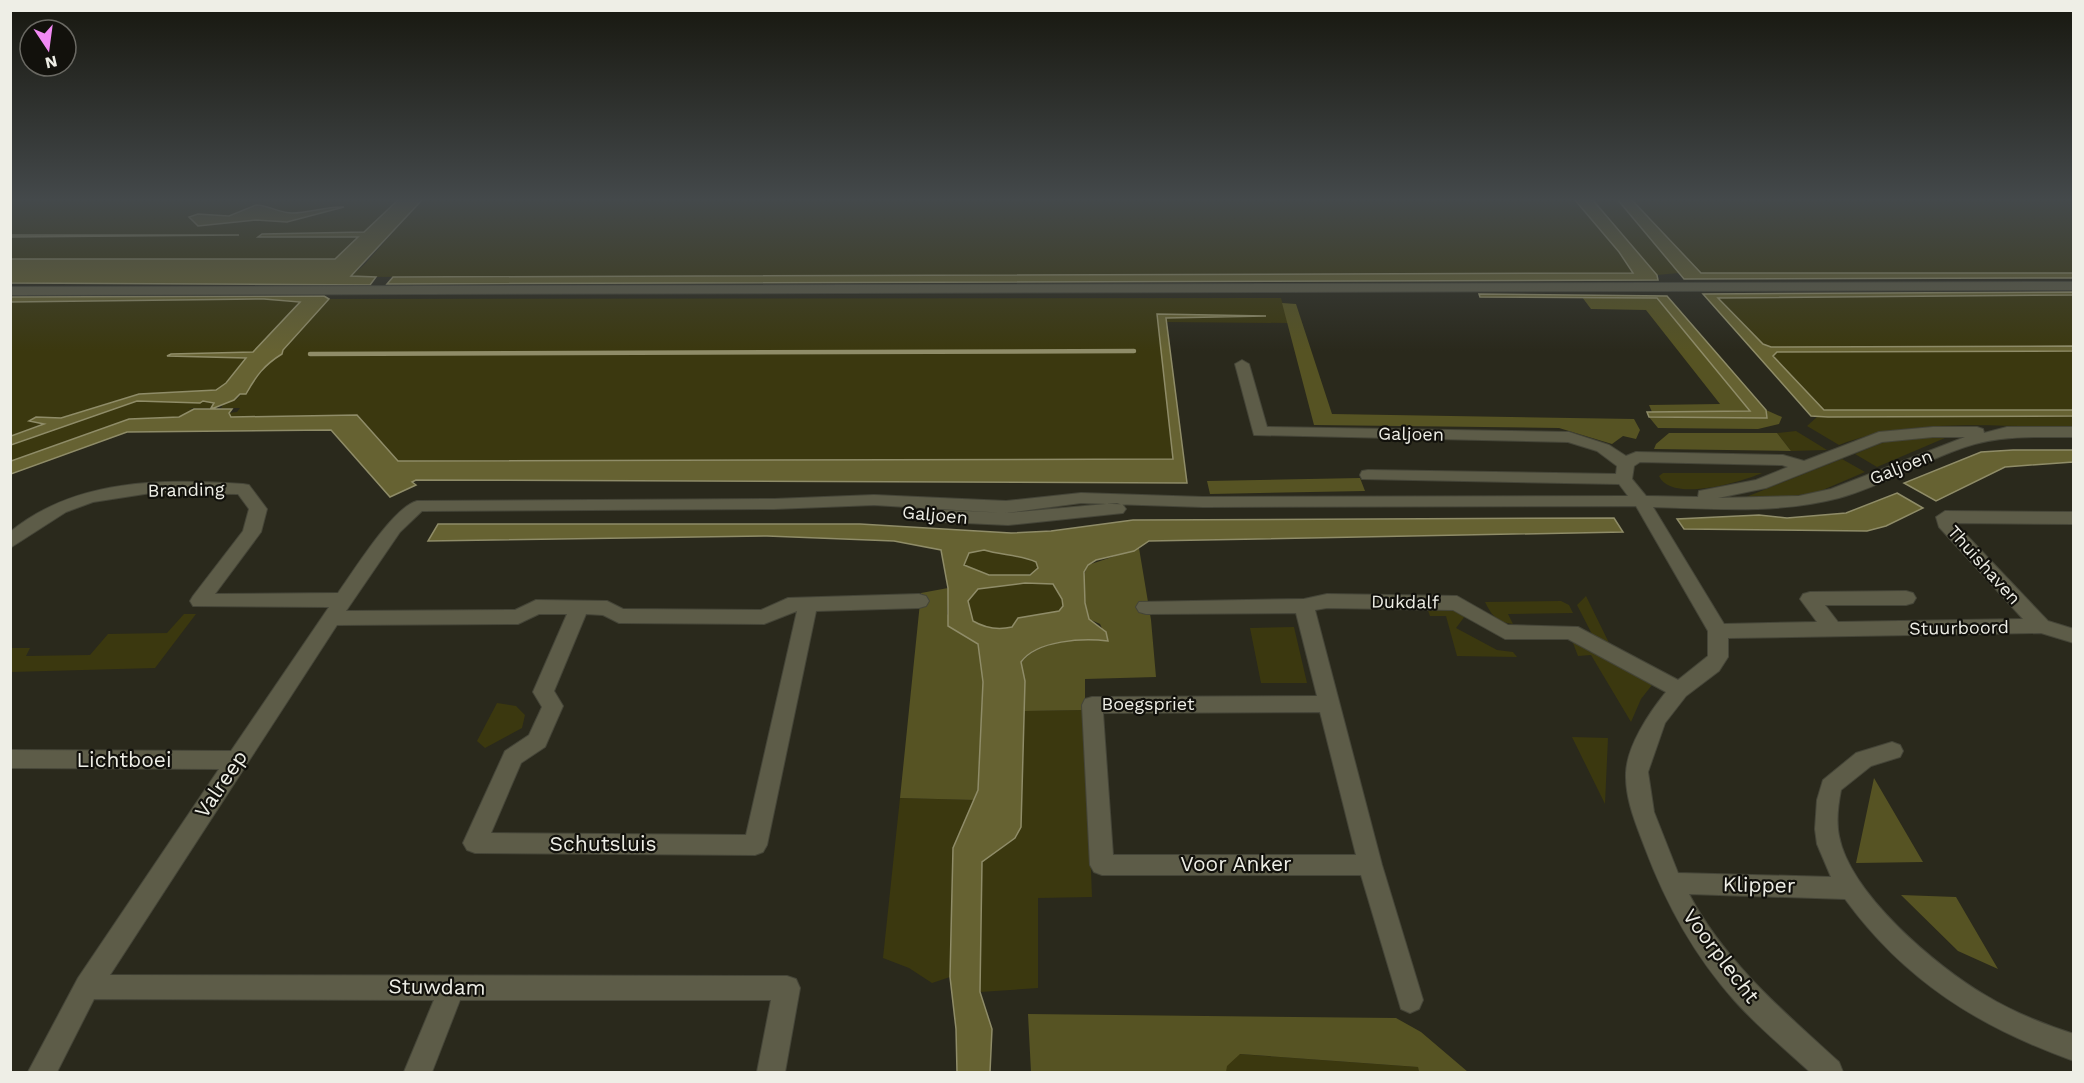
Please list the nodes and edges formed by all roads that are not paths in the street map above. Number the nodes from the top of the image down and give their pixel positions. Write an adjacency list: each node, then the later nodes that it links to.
1 (2073, 286): 2 (street)
2 (10, 291)
3 (1242, 364): 7 (street, Galjoen)
4 (2018, 432): 5 (street, Galjoen); 6 (street, Galjoen); 9 (street, Galjoen)
5 (2073, 432)
6 (1806, 467): 7 (street); 9 (street, Galjoen)
7 (1625, 472): 8 (street); 9 (street, Galjoen)
8 (1368, 475)
9 (1641, 501): 10 (street, Galjoen); 21 (street)
10 (417, 506): 19 (street, Valreep)
11 (2073, 518): 20 (street, Thuishaven)
12 (10, 542): 19 (street, Branding)
13 (1906, 598): 22 (street, Stuurboord)
14 (919, 601): 15 (street)
15 (808, 604): 17 (street); 17 (street, Schutsluis)
16 (1304, 606): 18 (street, Dukdalf); 24 (street, Dukdalf); 25 (street)
17 (579, 607): 19 (street)
18 (1146, 607)
19 (337, 609): 28 (street, Valreep)
20 (2041, 626): 22 (street, Stuurboord); 23 (street, Stuurboord)
21 (1718, 631): 22 (street); 24 (street, Voorplecht)
22 (1838, 631)
23 (2073, 636)
24 (1679, 690): 31 (street, Voorplecht)
25 (1328, 704): 29 (street, Boegspriet); 30 (street)
26 (1892, 751): 32 (street)
27 (10, 759): 28 (street, Lichtboei)
28 (237, 760): 33 (street, Valreep)
29 (1102, 865): 30 (street, Voor Anker)
30 (1370, 865): 35 (street)
31 (1670, 883): 32 (street, Klipper); 40 (street, Voorplecht)
32 (1848, 888): 36 (street)
33 (87, 987): 34 (street, Stuwdam); 37 (street, Valreep)
34 (452, 988): 38 (street); 39 (street, Stuwdam)
35 (1410, 1000)
36 (2073, 1048)
37 (42, 1072)
38 (418, 1072)
39 (771, 1072)
40 (1829, 1072)

